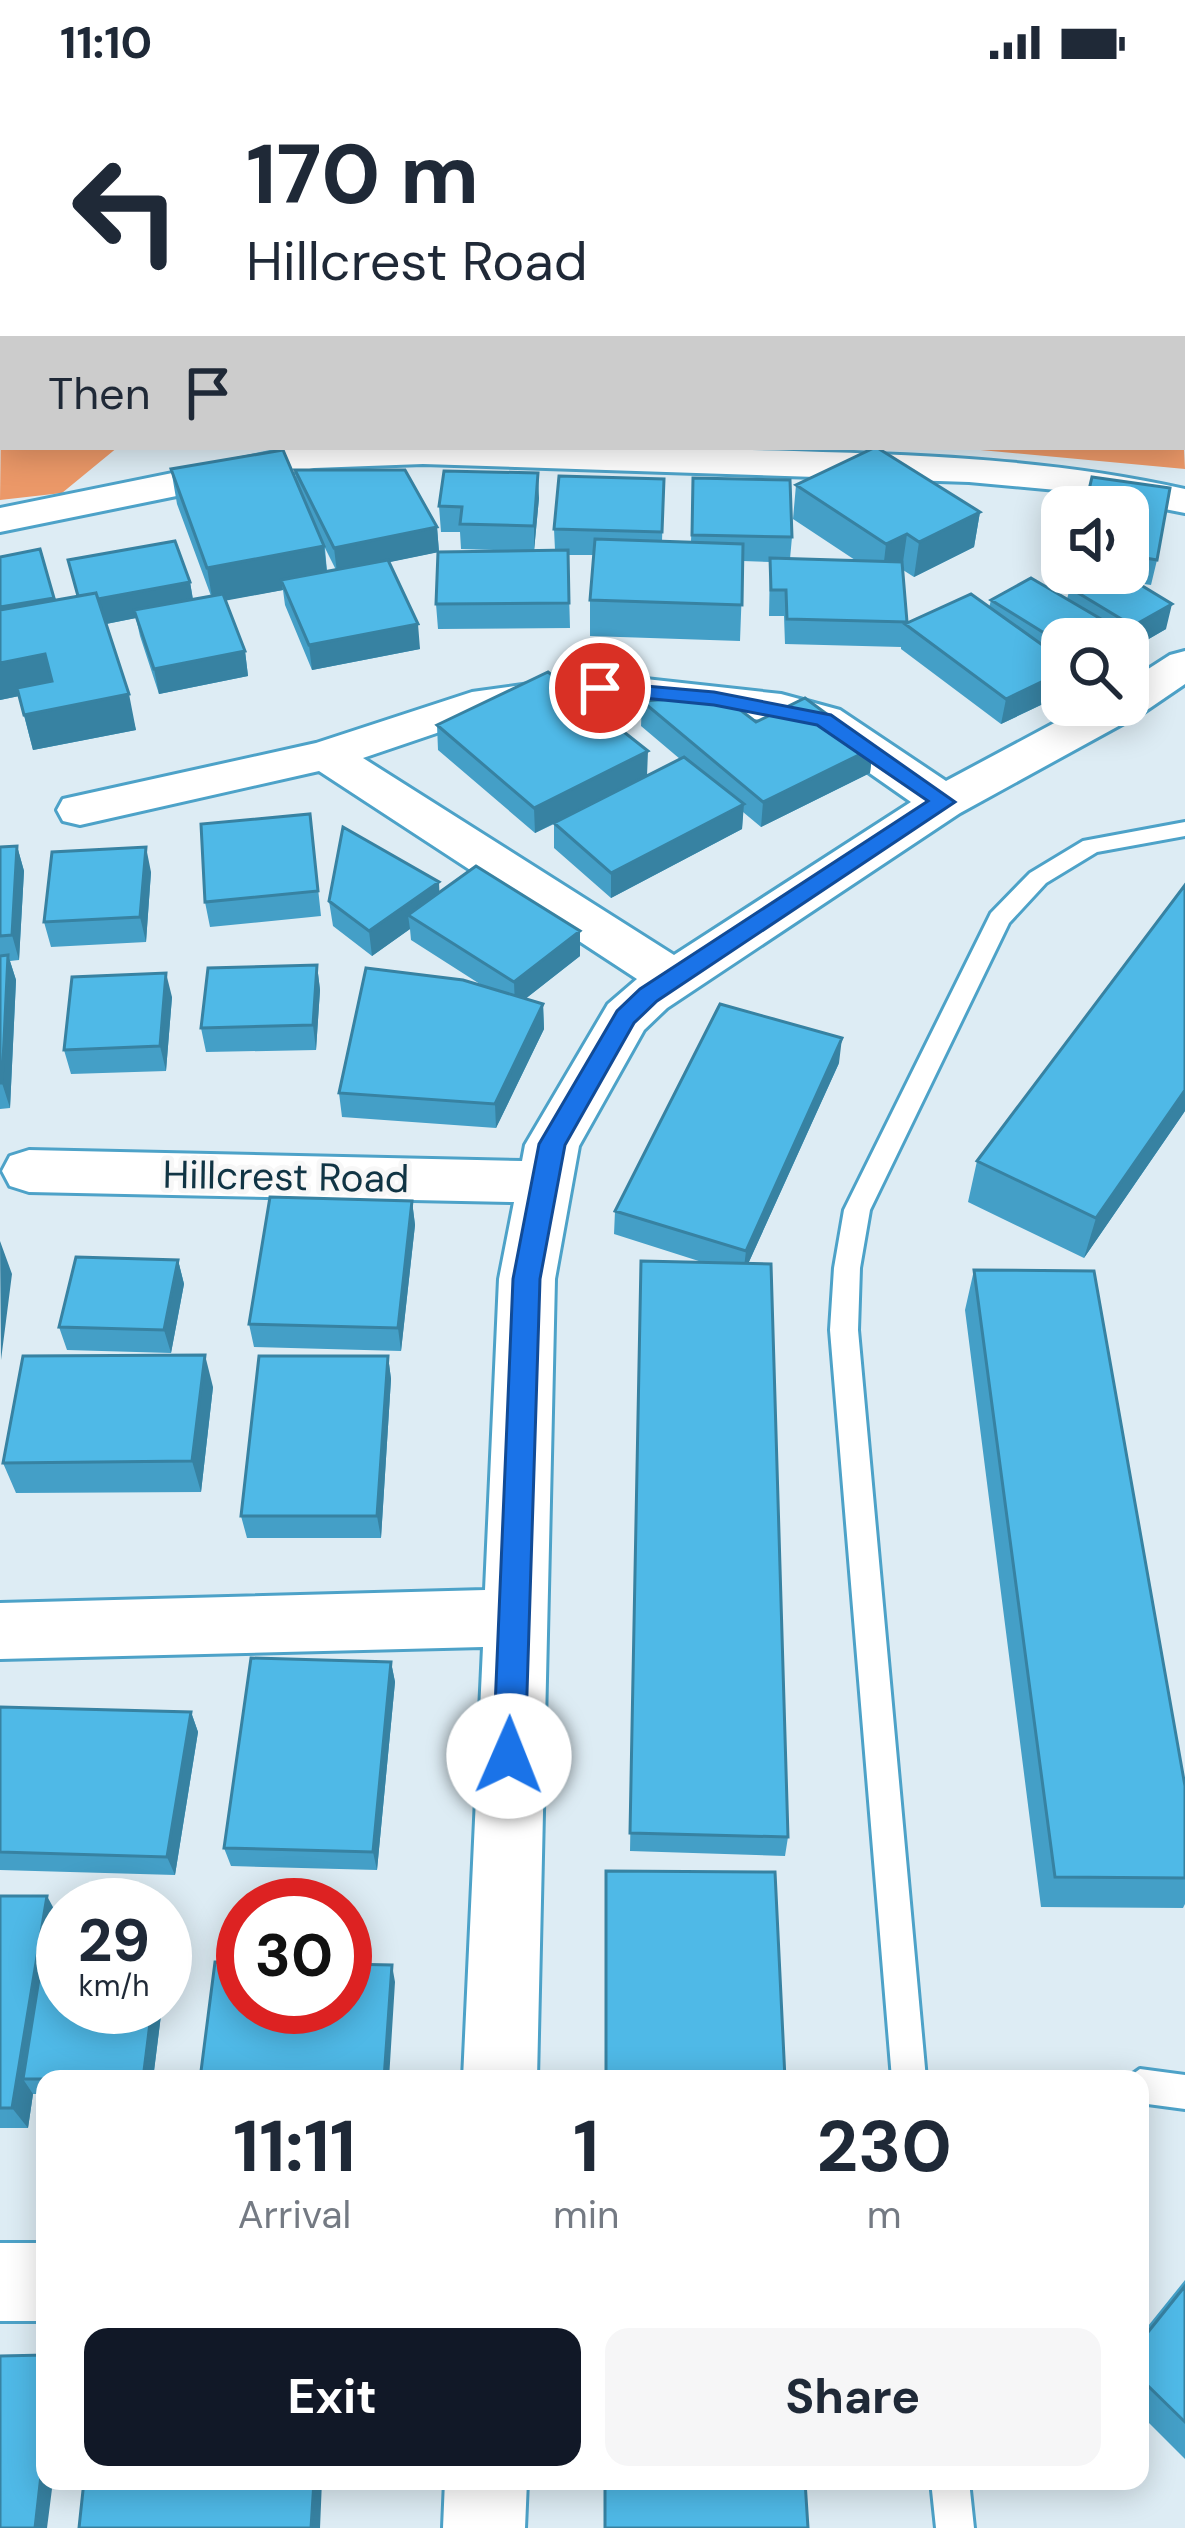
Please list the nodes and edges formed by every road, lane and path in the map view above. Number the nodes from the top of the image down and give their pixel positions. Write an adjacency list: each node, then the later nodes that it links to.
1 (1185, 501): 2 (street)
2 (0, 520)
3 (1185, 664): 4 (street)
4 (1149, 687)
5 (1083, 726): 7 (street)
6 (326, 755): 7 (street); 8 (street); 10 (street)
7 (944, 802): 10 (street)
8 (80, 810)
9 (1185, 829): 16 (lane)
10 (674, 979): 12 (street)
11 (28, 1172): 12 (street, Hillcrest Road)
12 (543, 1181): 13 (street)
13 (512, 1618): 14 (street); 15 (street)
14 (0, 1631)
15 (500, 2070)
16 (908, 2070)
17 (1149, 2087): 18 (lane)
18 (1185, 2092)
19 (0, 2282): 20 (street)
20 (36, 2282)
21 (486, 2490): 23 (street)
22 (951, 2490): 24 (lane)
23 (484, 2528)
24 (955, 2528)

